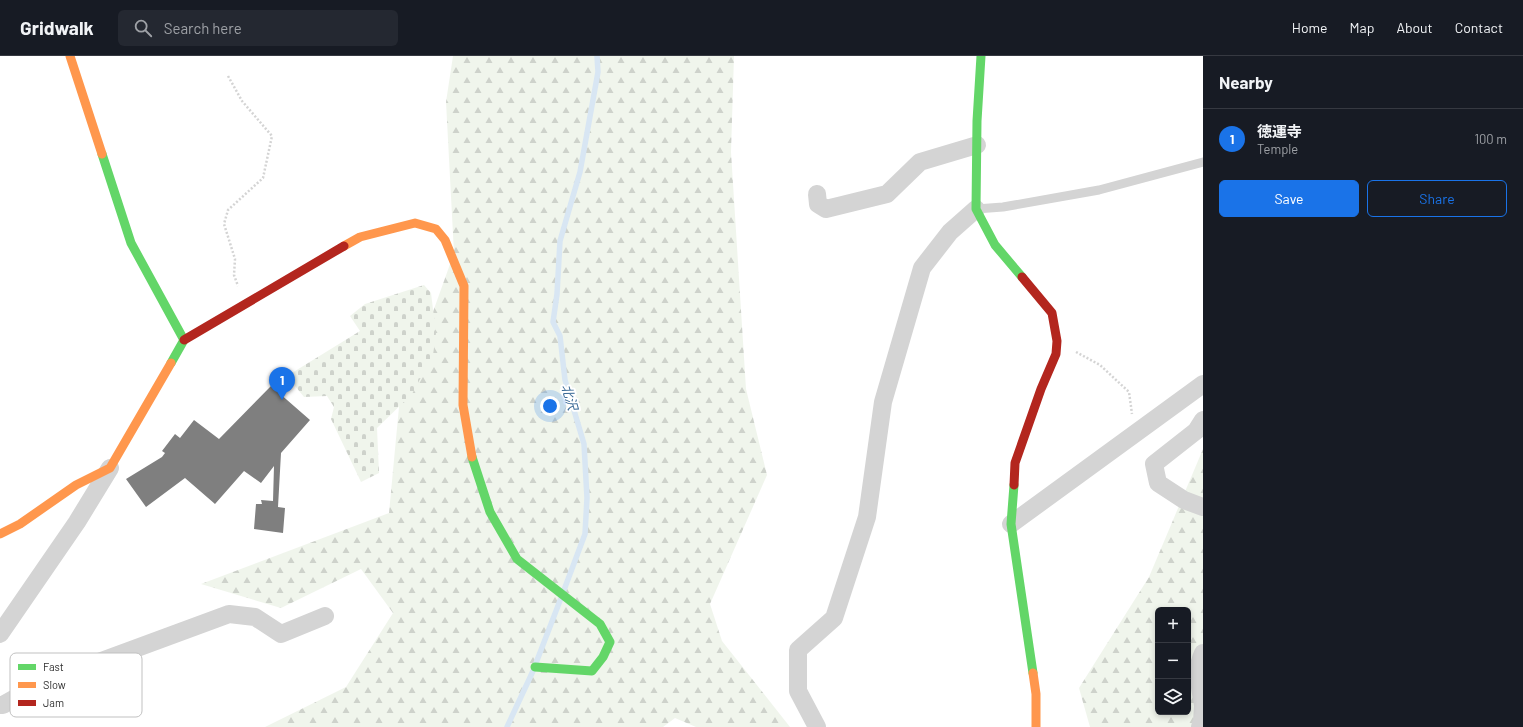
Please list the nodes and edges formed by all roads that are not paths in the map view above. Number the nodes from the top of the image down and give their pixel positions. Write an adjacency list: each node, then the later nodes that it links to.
1 (70, 56): 7 (street)
2 (981, 56): 3 (street)
3 (977, 145): 5 (street); 6 (street)
4 (1203, 162): 6 (lane)
5 (817, 194)
6 (976, 209): 13 (street); 23 (street)
7 (184, 340): 11 (street); 19 (street)
8 (1198, 388): 9 (street); 13 (street)
9 (1203, 412)
10 (1203, 420): 12 (street)
11 (110, 468): 14 (street); 16 (street)
12 (1203, 507)
13 (1011, 524): 24 (street)
14 (0, 534)
15 (325, 616): 17 (street)
16 (0, 634)
17 (123, 653)
18 (1203, 653): 22 (street)
19 (535, 667)
20 (10, 701): 21 (street)
21 (0, 705)
22 (1203, 706): 25 (street)
23 (817, 727)
24 (1036, 727)
25 (1200, 727)

